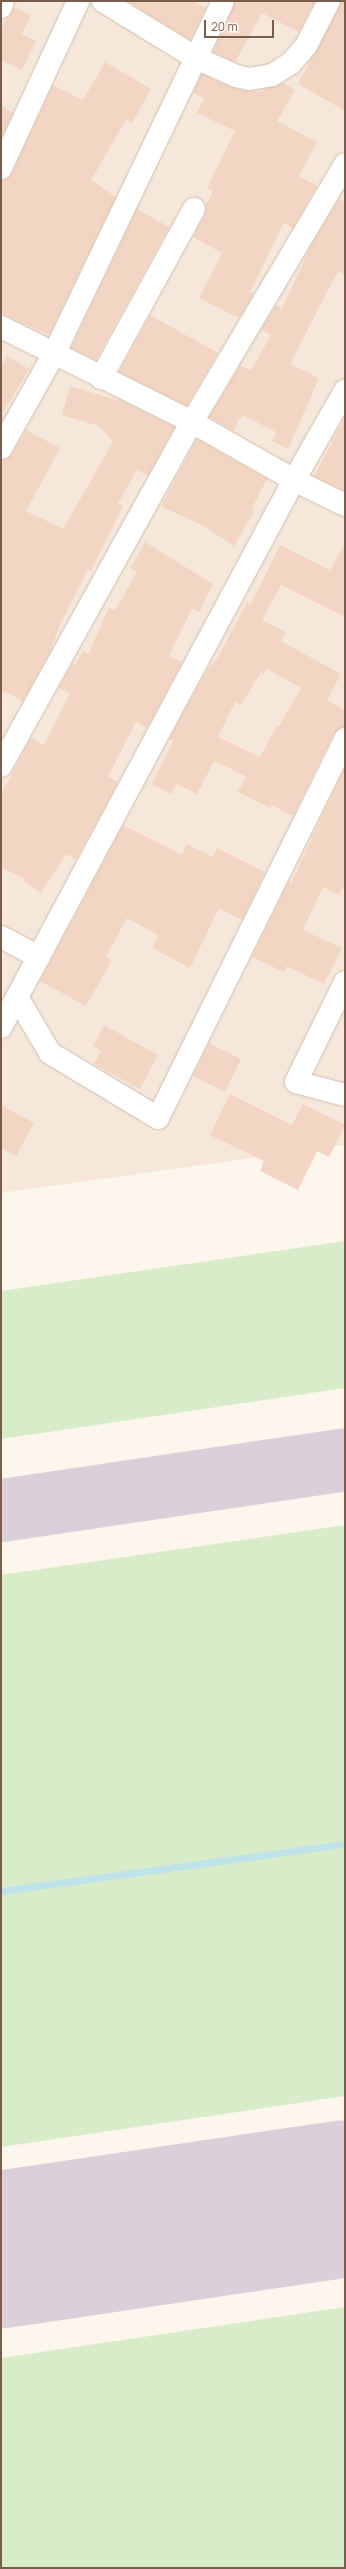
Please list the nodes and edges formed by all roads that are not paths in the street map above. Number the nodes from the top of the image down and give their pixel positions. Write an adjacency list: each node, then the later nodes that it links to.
1 (4, 1): 6 (street)
2 (78, 1): 9 (street)
3 (103, 1): 7 (street)
4 (223, 1): 7 (street)
5 (329, 1): 7 (street)
6 (1, 7)
7 (196, 58): 12 (street)
8 (345, 164): 15 (street)
9 (1, 168)
10 (194, 209): 13 (street)
11 (1, 327): 12 (street)
12 (54, 354): 13 (street); 16 (street)
13 (101, 378): 15 (street)
14 (345, 390): 17 (street)
15 (192, 422): 17 (street); 20 (street)
16 (1, 448)
17 (294, 480): 18 (street); 22 (street)
18 (345, 505)
19 (345, 739): 24 (street)
20 (1, 766)
21 (1, 938): 22 (street)
22 (39, 957): 24 (street)
23 (345, 982): 26 (street)
24 (17, 997): 25 (street)
25 (1, 1027)
26 (345, 1096)

